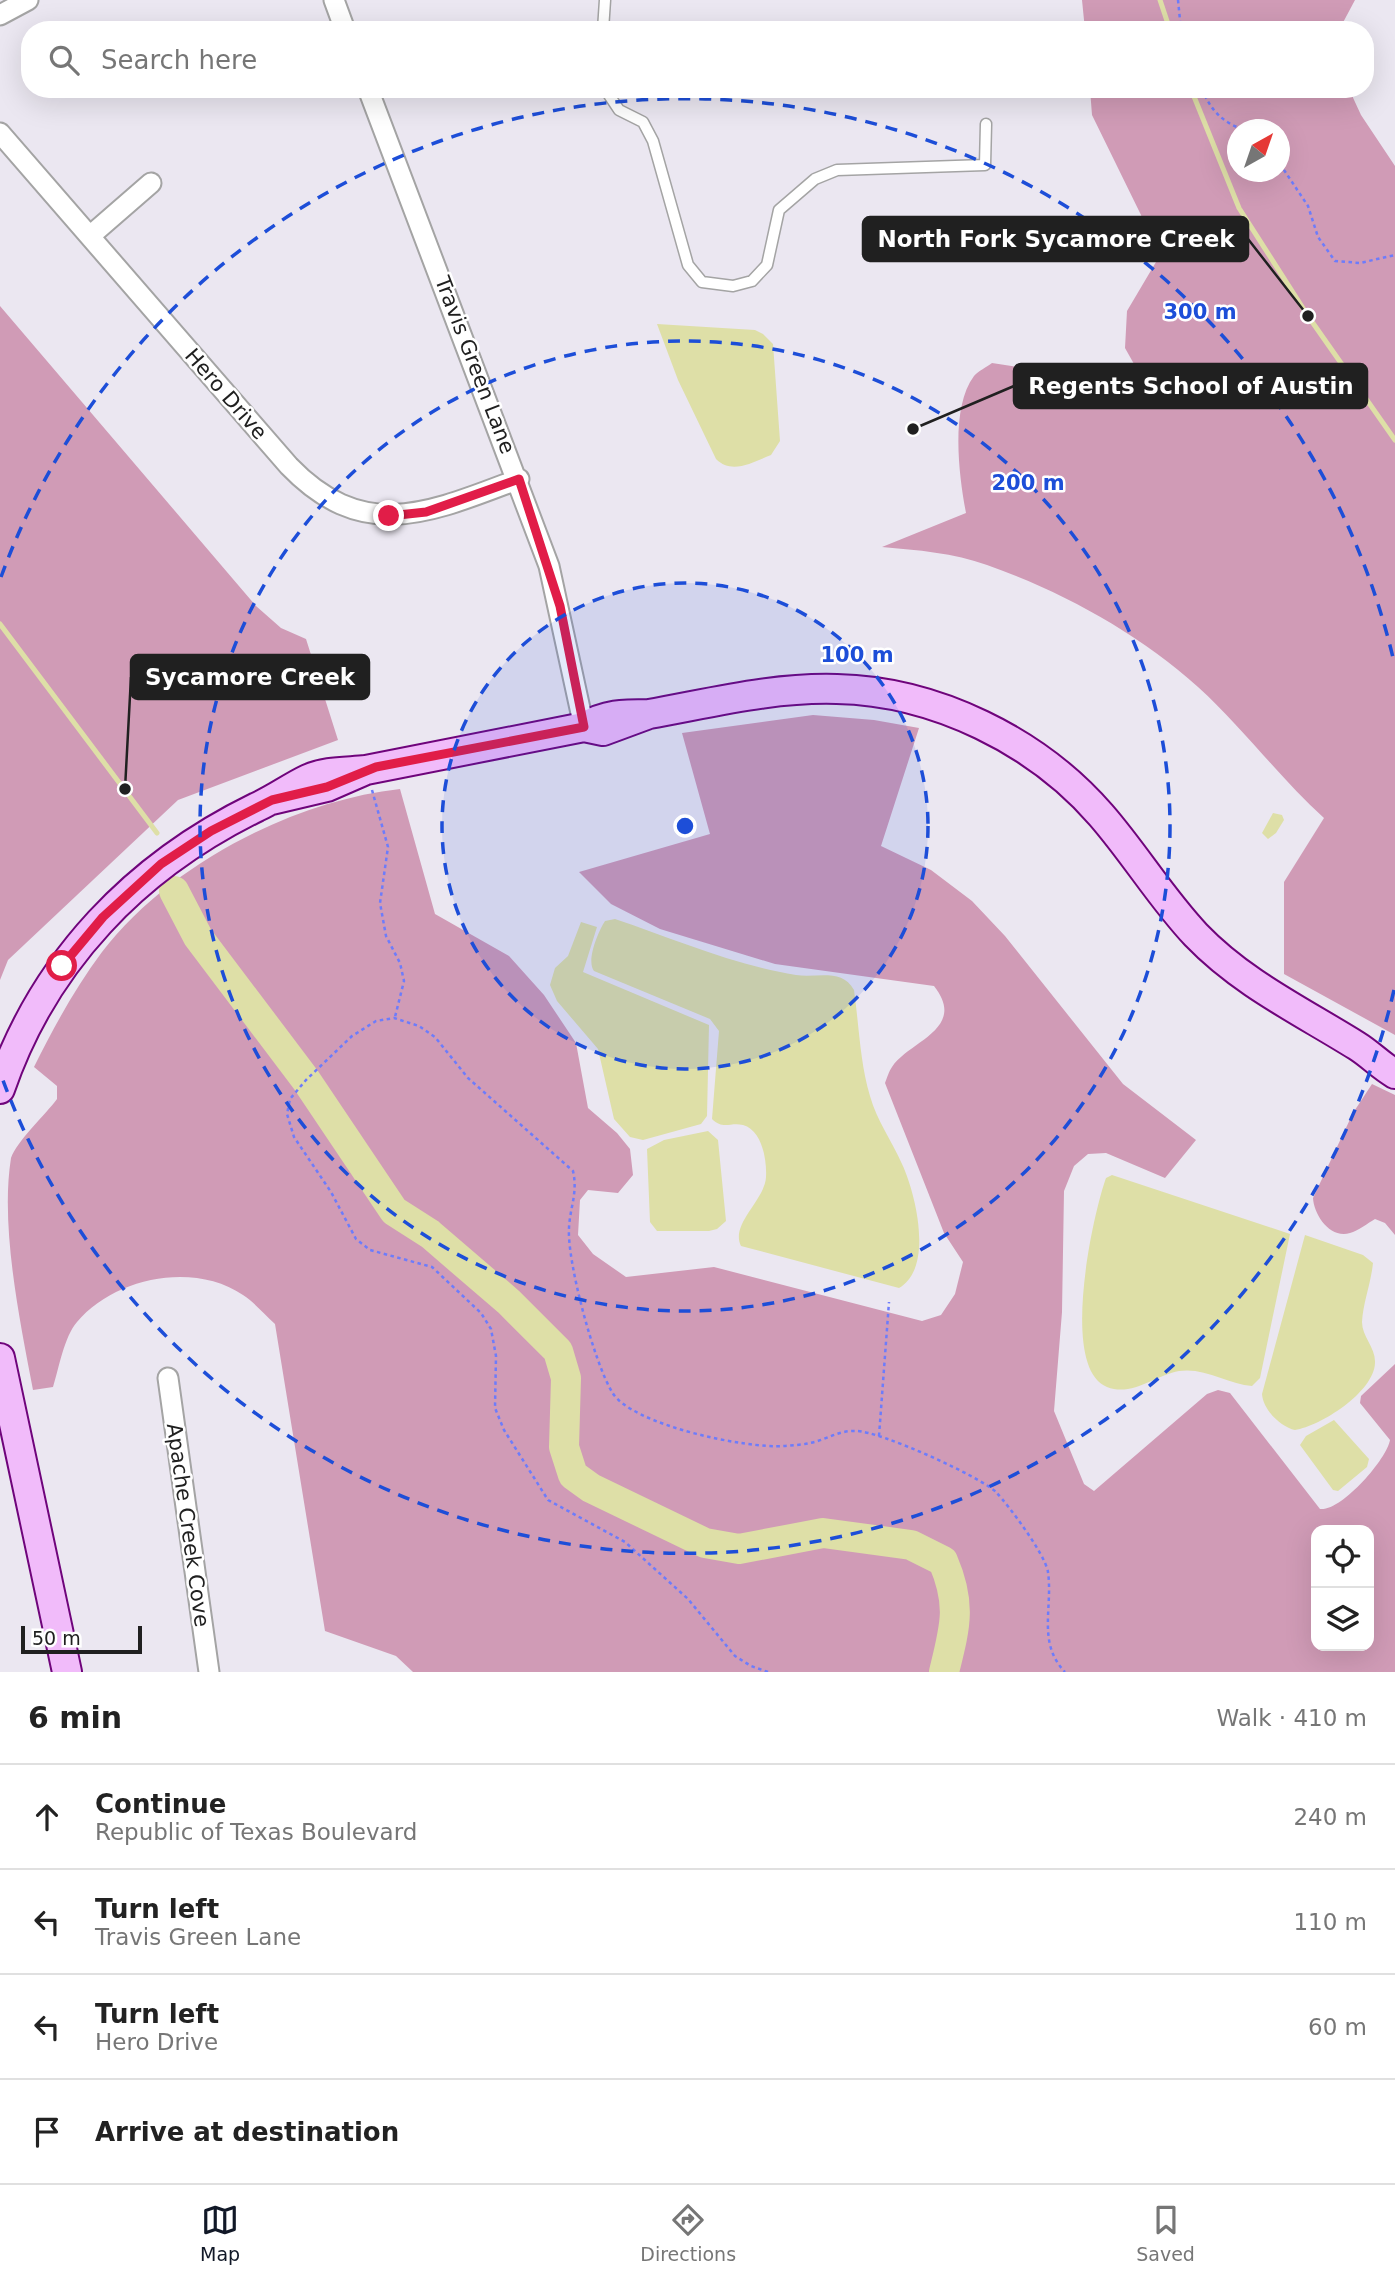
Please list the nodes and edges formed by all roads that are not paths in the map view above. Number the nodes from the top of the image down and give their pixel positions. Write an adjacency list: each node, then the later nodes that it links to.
1 (28, 0): 4 (street)
2 (334, 0): 5 (street)
3 (605, 0): 6 (lane)
4 (0, 15)
5 (342, 21)
6 (604, 21)
7 (371, 98): 13 (street, Travis Green Lane)
8 (611, 98): 9 (lane)
9 (986, 124)
10 (0, 133): 12 (street, Hero Drive)
11 (152, 183): 12 (street)
12 (90, 236): 13 (street, Hero Drive)
13 (519, 479): 14 (street, Travis Green Lane)
14 (584, 727): 15 (street); 18 (street)
15 (1359, 1047): 16 (street); 17 (street)
16 (1395, 1058)
17 (1395, 1074)
18 (0, 1089)
19 (0, 1358): 21 (street)
20 (168, 1378): 22 (street, Apache Creek Cove)
21 (67, 1672)
22 (209, 1672)

